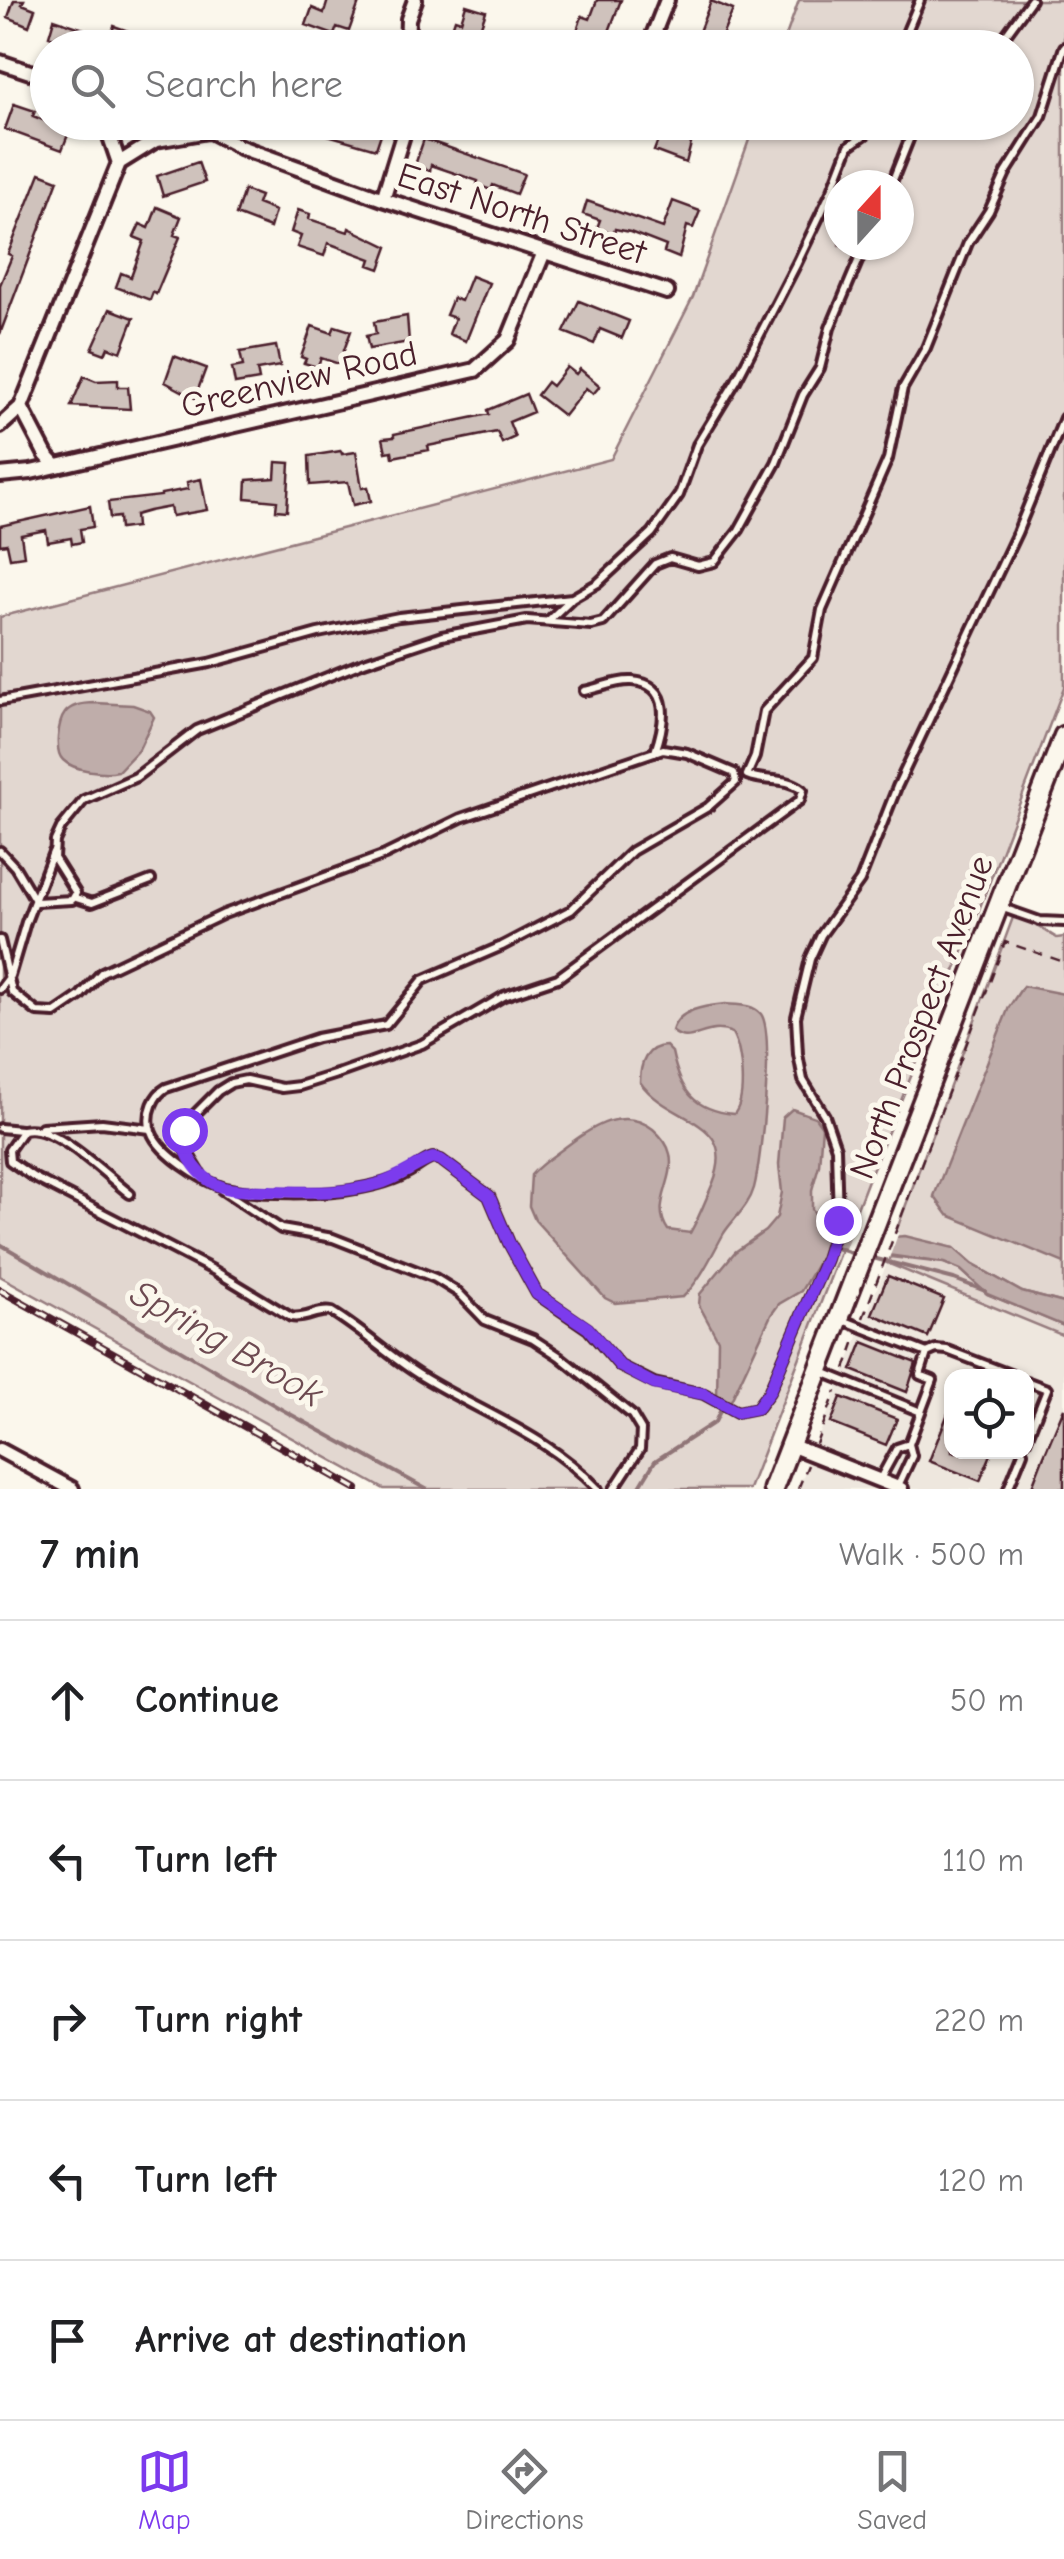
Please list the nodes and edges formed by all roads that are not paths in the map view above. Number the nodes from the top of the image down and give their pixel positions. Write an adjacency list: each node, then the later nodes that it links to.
1 (416, 0): 5 (street)
2 (667, 0): 6 (street)
3 (920, 0): 7 (lane)
4 (1031, 0): 8 (lane)
5 (408, 30)
6 (655, 30)
7 (908, 30)
8 (1009, 30)
9 (1064, 47): 12 (lane)
10 (0, 62): 11 (street)
11 (30, 72)
12 (1034, 129)
13 (111, 140): 20 (street)
14 (156, 140): 20 (street)
15 (226, 140): 22 (street, East North Street)
16 (401, 140): 22 (street)
17 (857, 140): 31 (lane)
18 (909, 140): 21 (lane)
19 (1027, 140): 37 (lane)
20 (118, 163): 26 (street)
21 (897, 170)
22 (383, 199): 23 (street, East North Street)
23 (544, 252): 25 (street, East North Street); 29 (street, Greenview Road)
24 (859, 260): 32 (lane)
25 (666, 292)
26 (21, 408): 28 (street); 29 (street)
27 (1064, 418): 53 (lane)
28 (0, 426)
29 (56, 466): 30 (street, Greenview Road)
30 (0, 475)
31 (572, 598): 32 (lane); 34 (lane)
32 (548, 621): 39 (lane)
33 (584, 691): 36 (lane)
34 (0, 701)
35 (1064, 736): 44 (main road, North Prospect Avenue)
36 (654, 752): 38 (lane); 47 (lane)
37 (747, 774): 38 (lane); 53 (lane)
38 (737, 778): 51 (lane)
39 (54, 850): 42 (lane); 43 (lane)
40 (0, 851): 43 (lane)
41 (151, 880): 42 (lane)
42 (76, 898): 43 (lane)
43 (34, 900): 47 (lane)
44 (998, 906): 45 (lane); 55 (main road, North Prospect Avenue)
45 (1064, 922)
46 (0, 940): 47 (lane)
47 (8, 981): 48 (lane)
48 (0, 989)
49 (0, 1128): 52 (lane)
50 (35, 1128): 51 (lane); 52 (lane); 54 (lane)
51 (150, 1129): 53 (lane)
52 (23, 1130): 68 (lane)
53 (212, 1182): 69 (lane)
54 (130, 1194)
55 (838, 1319): 56 (lane); 58 (main road, North Prospect Avenue)
56 (928, 1354): 57 (lane); 60 (lane)
57 (997, 1369)
58 (818, 1370): 60 (lane); 63 (main road, North Prospect Avenue)
59 (1034, 1384): 61 (lane)
60 (921, 1412): 62 (lane)
61 (1034, 1422)
62 (909, 1444): 66 (lane); 66 (lane)
63 (790, 1445): 66 (street); 70 (main road, North Prospect Avenue)
64 (0, 1450): 67 (street)
65 (1019, 1459): 71 (lane)
66 (884, 1485)
67 (72, 1489)
68 (598, 1489)
69 (614, 1489)
70 (772, 1489)
71 (1008, 1489)

